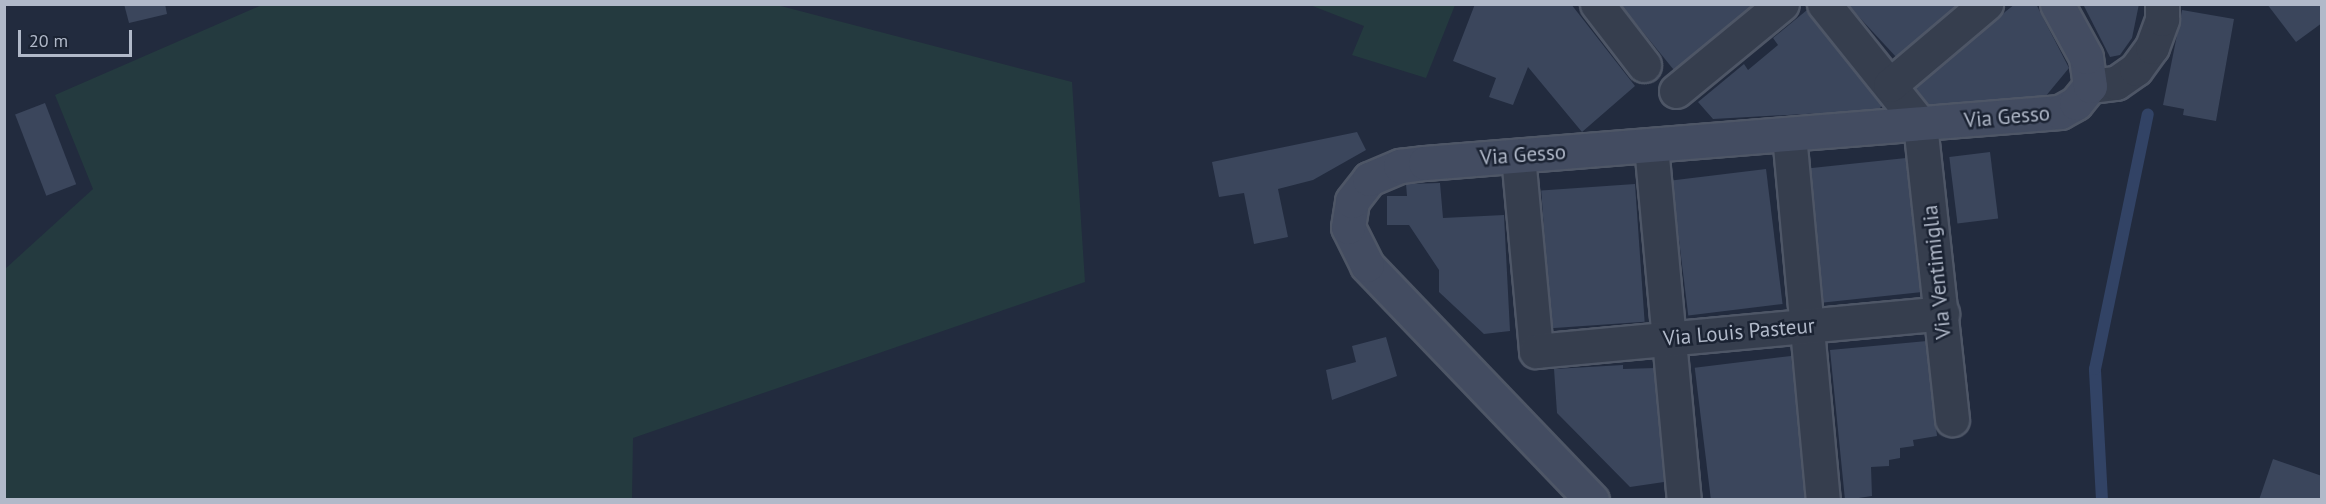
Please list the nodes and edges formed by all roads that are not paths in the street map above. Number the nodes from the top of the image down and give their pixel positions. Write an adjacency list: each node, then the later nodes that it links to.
1 (1597, 4): 7 (street)
2 (1782, 4): 10 (street)
3 (1824, 4): 8 (street)
4 (1986, 4): 8 (street)
5 (2057, 4): 9 (street)
6 (2162, 4): 9 (street)
7 (1644, 65)
8 (1890, 85): 11 (street)
9 (2090, 86): 11 (street, Via Gesso)
10 (1676, 91)
11 (1920, 124): 12 (street, Via Gesso); 15 (street, Via Ventimiglia)
12 (1789, 135): 13 (street, Via Gesso); 16 (street)
13 (1651, 146): 14 (street, Via Gesso); 17 (street)
14 (1518, 156): 17 (street, Via Louis Pasteur); 19 (street, Via Gesso)
15 (1942, 313): 16 (street, Via Louis Pasteur); 18 (street, Via Ventimiglia)
16 (1807, 326): 17 (street, Via Louis Pasteur); 21 (street)
17 (1669, 338): 20 (street)
18 (1952, 419)
19 (1592, 500)
20 (1684, 500)
21 (1823, 500)

